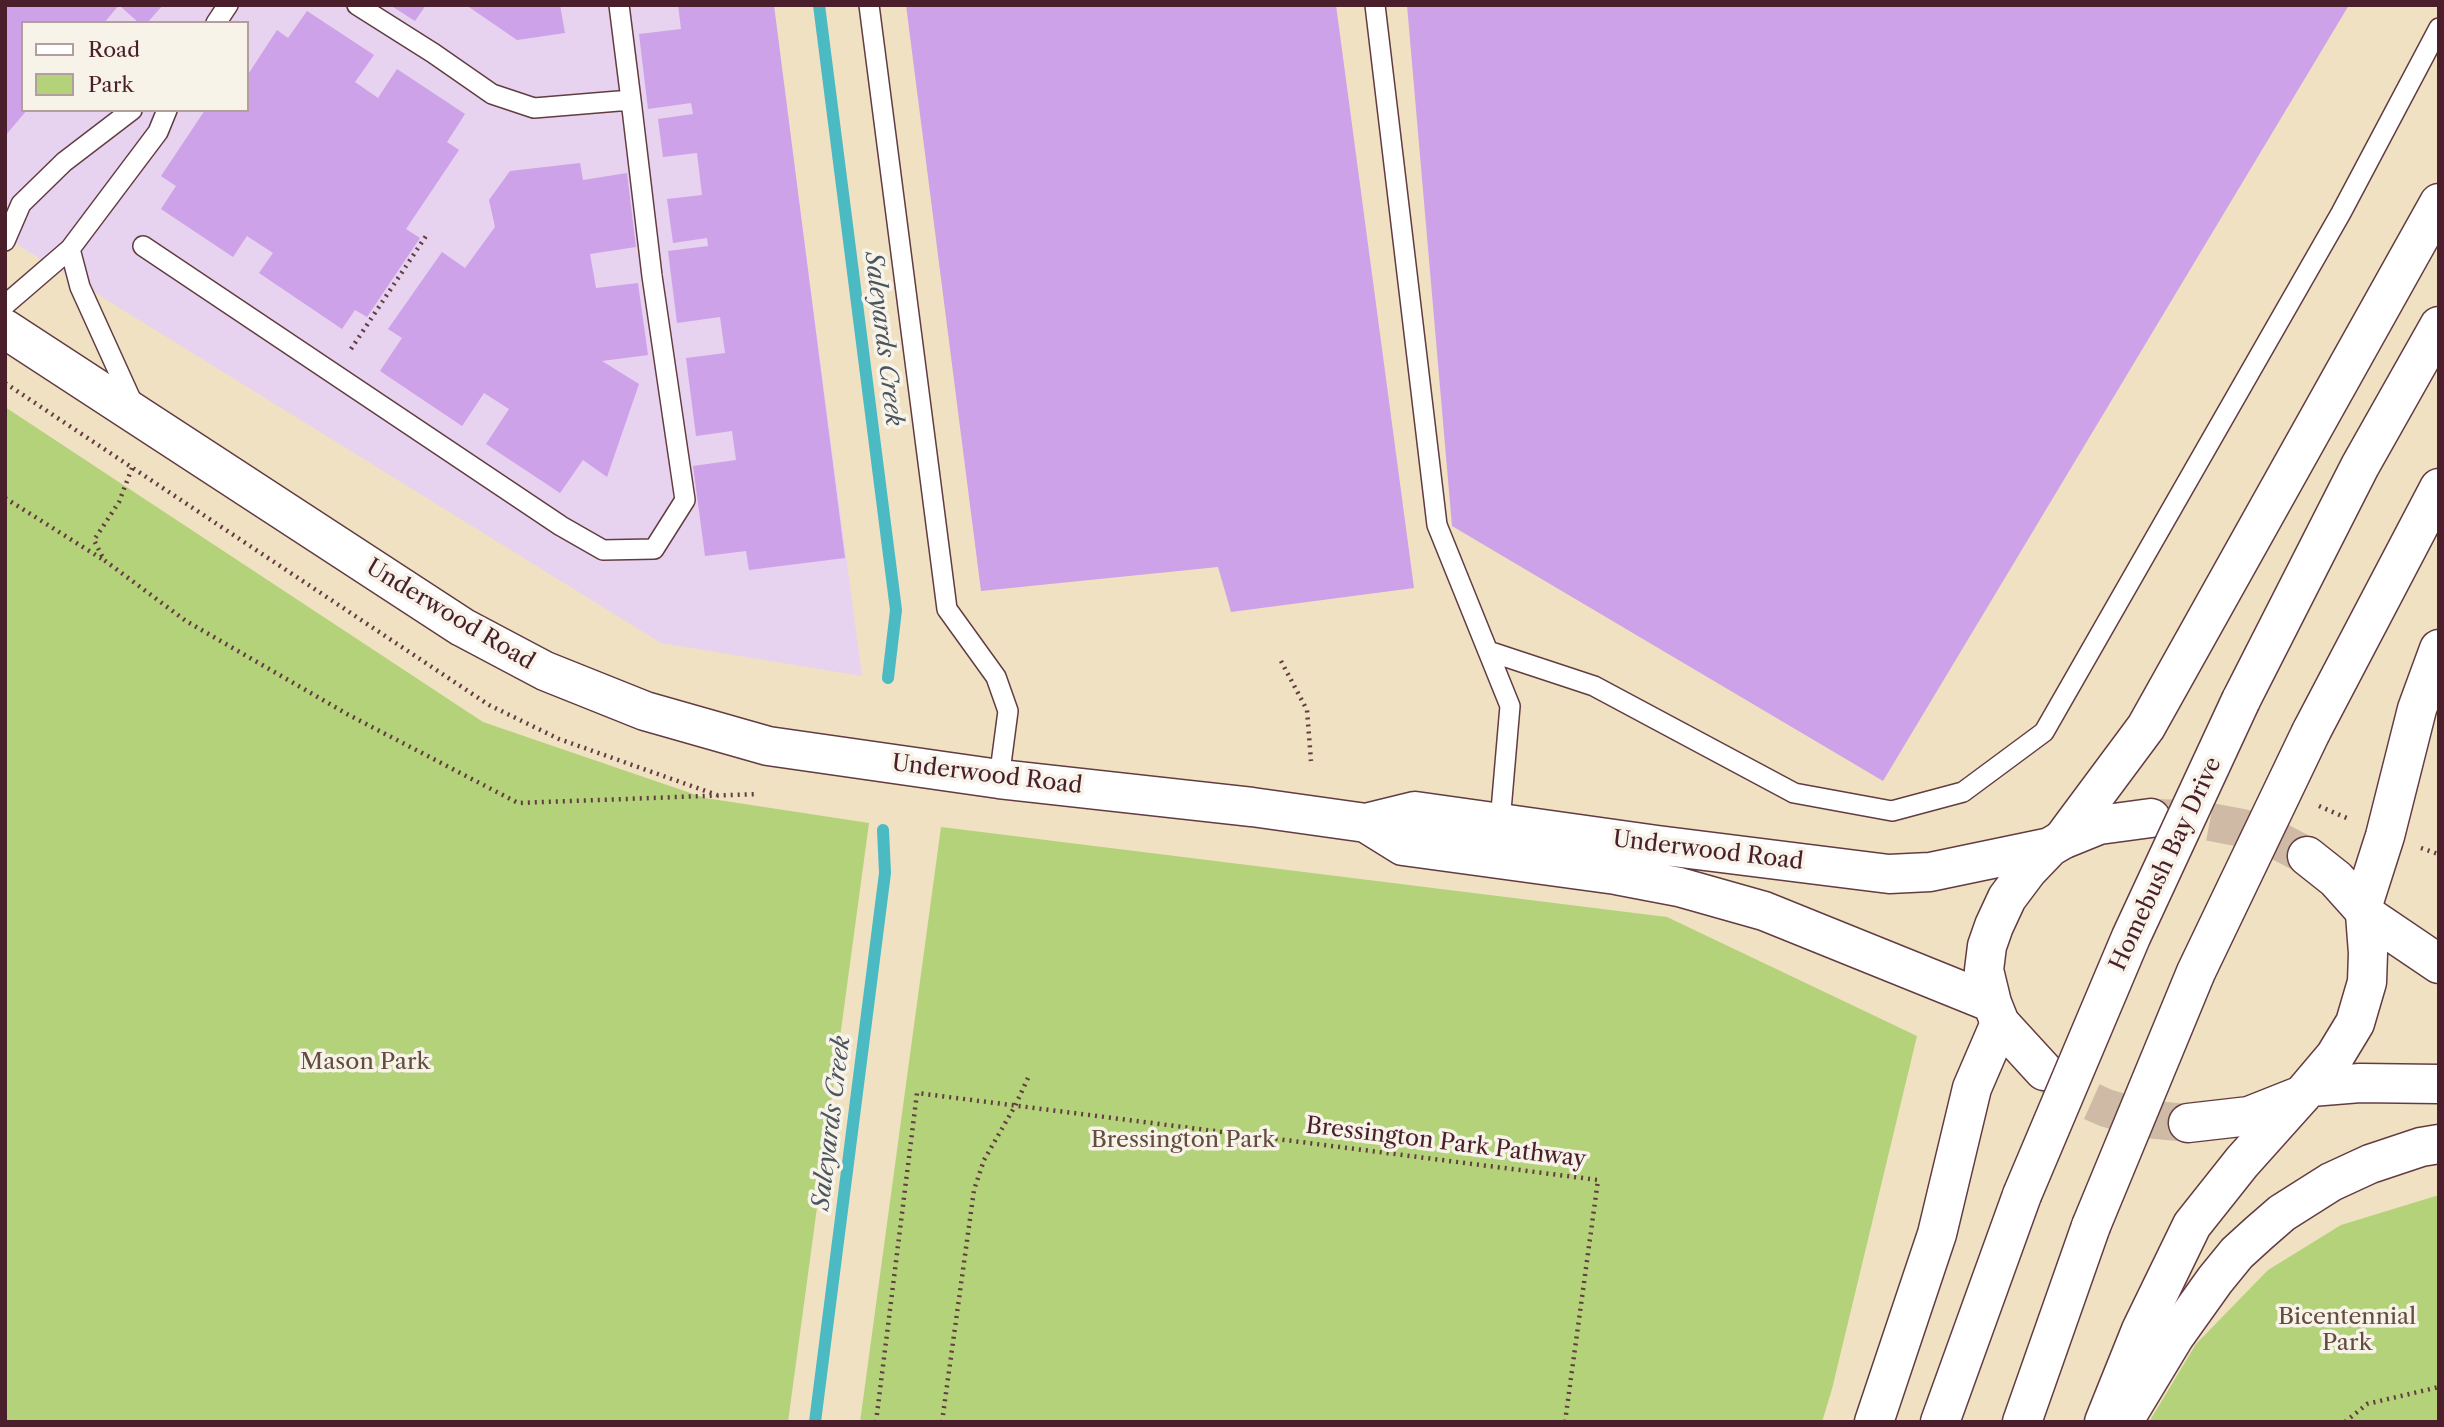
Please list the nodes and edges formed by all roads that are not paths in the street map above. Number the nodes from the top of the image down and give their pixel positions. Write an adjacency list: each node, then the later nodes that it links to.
1 (228, 5): 6 (lane)
2 (357, 5): 8 (lane)
3 (619, 5): 8 (lane)
4 (869, 5): 23 (lane)
5 (1375, 5): 22 (lane)
6 (217, 21)
7 (2439, 28): 22 (lane)
8 (631, 100): 14 (lane)
9 (129, 112): 12 (lane)
10 (166, 112): 15 (lane)
11 (2439, 202): 27 (main road)
12 (13, 206): 13 (lane)
13 (5, 241)
14 (143, 246)
15 (70, 249): 16 (lane); 19 (lane)
16 (5, 305)
17 (2439, 326): 38 (main road, Homebush Bay Drive, bridge)
18 (5, 329): 19 (main road, Underwood Road)
19 (138, 415): 23 (main road, Underwood Road)
20 (2439, 488): 39 (main road, bridge)
21 (2439, 649): 29 (main road)
22 (1488, 651): 25 (lane)
23 (999, 779): 26 (main road, Underwood Road)
24 (2151, 818): 27 (main road)
25 (1500, 822): 26 (main road, Underwood Road); 27 (main road, Underwood Road)
26 (1366, 823): 31 (main road, Underwood Road)
27 (2056, 844): 31 (main road)
28 (2307, 856): 29 (main road)
29 (2363, 911): 30 (main road); 34 (main road)
30 (2439, 964)
31 (1996, 1013): 32 (main road); 37 (main road)
32 (2043, 1071)
33 (2439, 1084): 34 (main road)
34 (2307, 1091): 35 (main road); 40 (main road)
35 (2188, 1123)
36 (2439, 1144): 41 (main road)
37 (1874, 1422)
38 (1940, 1422)
39 (2022, 1422)
40 (2104, 1422)
41 (2123, 1422)

